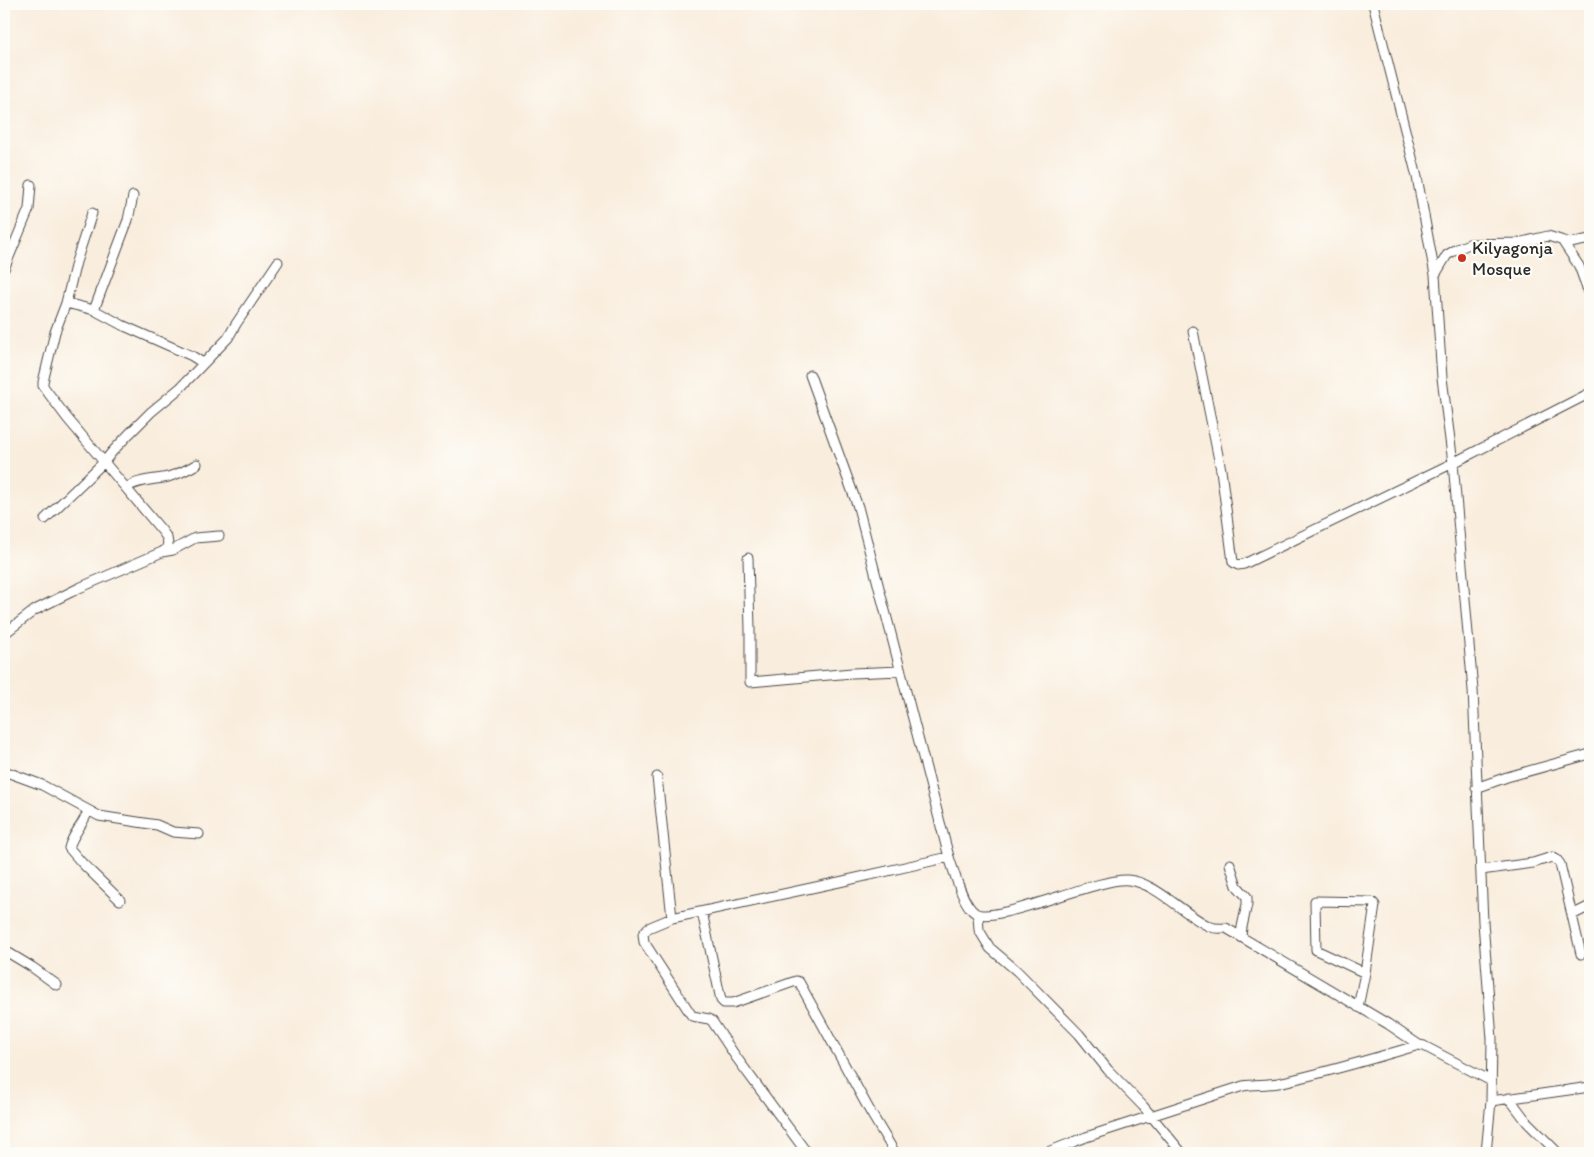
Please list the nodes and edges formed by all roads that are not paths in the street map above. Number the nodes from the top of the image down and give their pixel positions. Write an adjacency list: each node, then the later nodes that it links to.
1 (1373, 4): 9 (street)
2 (31, 184): 8 (street)
3 (133, 196): 12 (street)
4 (92, 213): 11 (street)
5 (1590, 239): 6 (street)
6 (1562, 242): 9 (street); 10 (street)
7 (278, 262): 14 (street)
8 (4, 269)
9 (1436, 275): 18 (street)
10 (1590, 296)
11 (66, 303): 12 (street); 17 (street)
12 (94, 310): 14 (street)
13 (1193, 331): 18 (street)
14 (203, 363): 17 (street)
15 (810, 375): 26 (street)
16 (1590, 394): 18 (street)
17 (104, 462): 20 (street); 21 (street)
18 (1453, 463): 30 (street)
19 (196, 464): 20 (street)
20 (126, 488): 23 (street)
21 (45, 519)
22 (218, 536): 23 (street)
23 (162, 552): 25 (street)
24 (748, 558): 26 (street)
25 (4, 634)
26 (901, 671): 33 (street)
27 (1590, 754): 30 (street)
28 (4, 771): 31 (street)
29 (657, 777): 41 (street)
30 (1476, 788): 35 (street)
31 (88, 811): 32 (street); 36 (street)
32 (199, 834)
33 (950, 857): 38 (street); 39 (street)
34 (1230, 864): 42 (street)
35 (1481, 870): 40 (street); 49 (street)
36 (120, 900)
37 (1590, 906): 40 (street)
38 (702, 912): 41 (street); 55 (street)
39 (978, 915): 42 (street); 53 (street)
40 (1572, 915): 44 (street)
41 (672, 918): 54 (street)
42 (1241, 937): 47 (street)
43 (4, 950): 46 (street)
44 (1581, 954)
45 (1365, 973): 45 (street); 47 (street)
46 (57, 985)
47 (1358, 1007): 48 (street)
48 (1419, 1045): 49 (street); 53 (street)
49 (1491, 1081): 52 (street)
50 (1590, 1087): 51 (street)
51 (1509, 1098): 52 (street); 59 (street)
52 (1491, 1101): 58 (street)
53 (1150, 1116): 56 (street); 57 (street)
54 (807, 1153)
55 (895, 1153)
56 (1045, 1153)
57 (1182, 1153)
58 (1486, 1153)
59 (1558, 1153)

